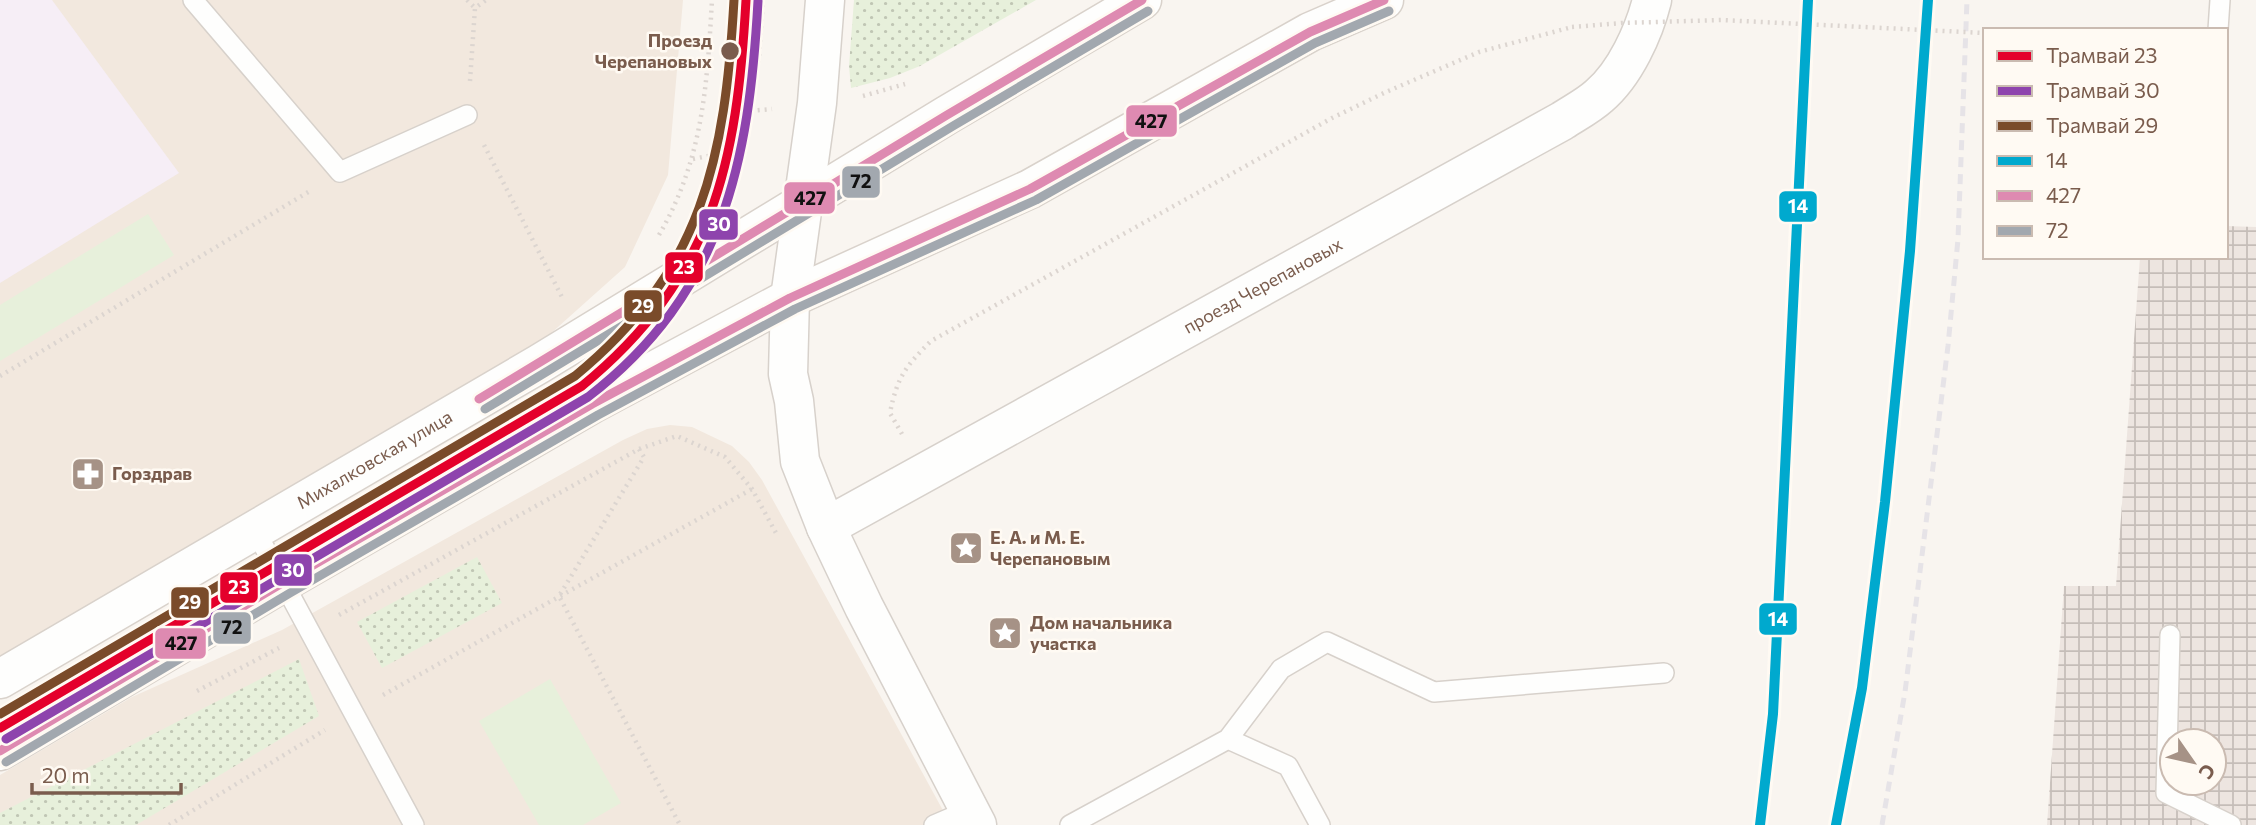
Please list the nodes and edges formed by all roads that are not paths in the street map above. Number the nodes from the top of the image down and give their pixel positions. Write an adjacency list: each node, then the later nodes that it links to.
1 (193, 0): 8 (lane)
2 (825, 0): 9 (main road)
3 (1142, 0): 9 (main road, Михалковская улица)
4 (1384, 0): 10 (main road)
5 (1652, 0): 11 (main road, проезд Черепановых)
6 (2220, 0): 7 (lane)
7 (2218, 28)
8 (467, 115)
9 (803, 203): 10 (main road); 12 (main road, Михалковская улица)
10 (790, 298): 11 (main road); 13 (main road)
11 (826, 527): 19 (main road)
12 (255, 530): 13 (lane); 16 (main road, Михалковская улица)
13 (284, 582): 18 (main road); 20 (lane)
14 (2169, 635): 24 (lane)
15 (1664, 673): 17 (lane)
16 (0, 679)
17 (1228, 739): 22 (lane); 23 (lane)
18 (0, 751)
19 (973, 818): 21 (lane)
20 (414, 825)
21 (934, 825)
22 (1070, 825)
23 (1320, 825)
24 (2231, 825)

